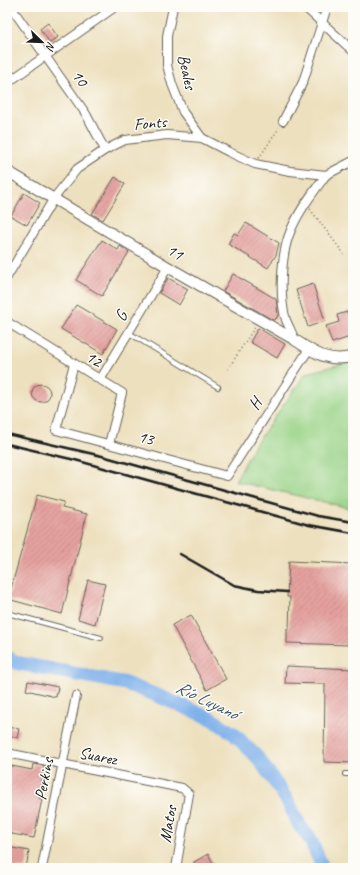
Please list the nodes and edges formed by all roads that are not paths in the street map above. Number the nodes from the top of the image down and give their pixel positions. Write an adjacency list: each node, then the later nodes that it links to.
1 (11, 7): 8 (street, 10)
2 (115, 7): 8 (street)
3 (173, 7): 11 (street, Beales)
4 (327, 7): 6 (street)
5 (307, 9): 6 (street)
6 (323, 23): 7 (street); 10 (street)
7 (353, 51)
8 (46, 55): 9 (street); 12 (street, 10)
9 (7, 83)
10 (283, 121)
11 (202, 138): 12 (street, Fonts); 15 (street, Fonts)
12 (105, 150): 16 (street, Fonts)
13 (353, 161): 15 (street)
14 (7, 171): 16 (street, 11)
15 (326, 175): 21 (street)
16 (54, 198): 17 (street, 11); 18 (street, Fonts)
17 (168, 267): 20 (street, G); 21 (street, 11)
18 (7, 277)
19 (7, 322): 24 (street, 12)
20 (128, 333): 25 (street, G); 26 (lane)
21 (295, 340): 22 (street, 11)
22 (308, 349): 23 (street, 11); 28 (street, H)
23 (353, 356)
24 (74, 364): 25 (street, 12); 27 (street, 13)
25 (100, 380): 27 (street, 12)
26 (218, 387)
27 (109, 444): 28 (street, 13)
28 (227, 476)
29 (7, 613): 30 (lane)
30 (101, 638)
31 (76, 696): 33 (street, Perkins)
32 (7, 753): 33 (street, Suarez)
33 (62, 764): 36 (street, Suarez); 37 (street, Perkins)
34 (345, 774): 35 (lane)
35 (353, 774)
36 (182, 788): 38 (street, Matos)
37 (42, 868)
38 (176, 868)

